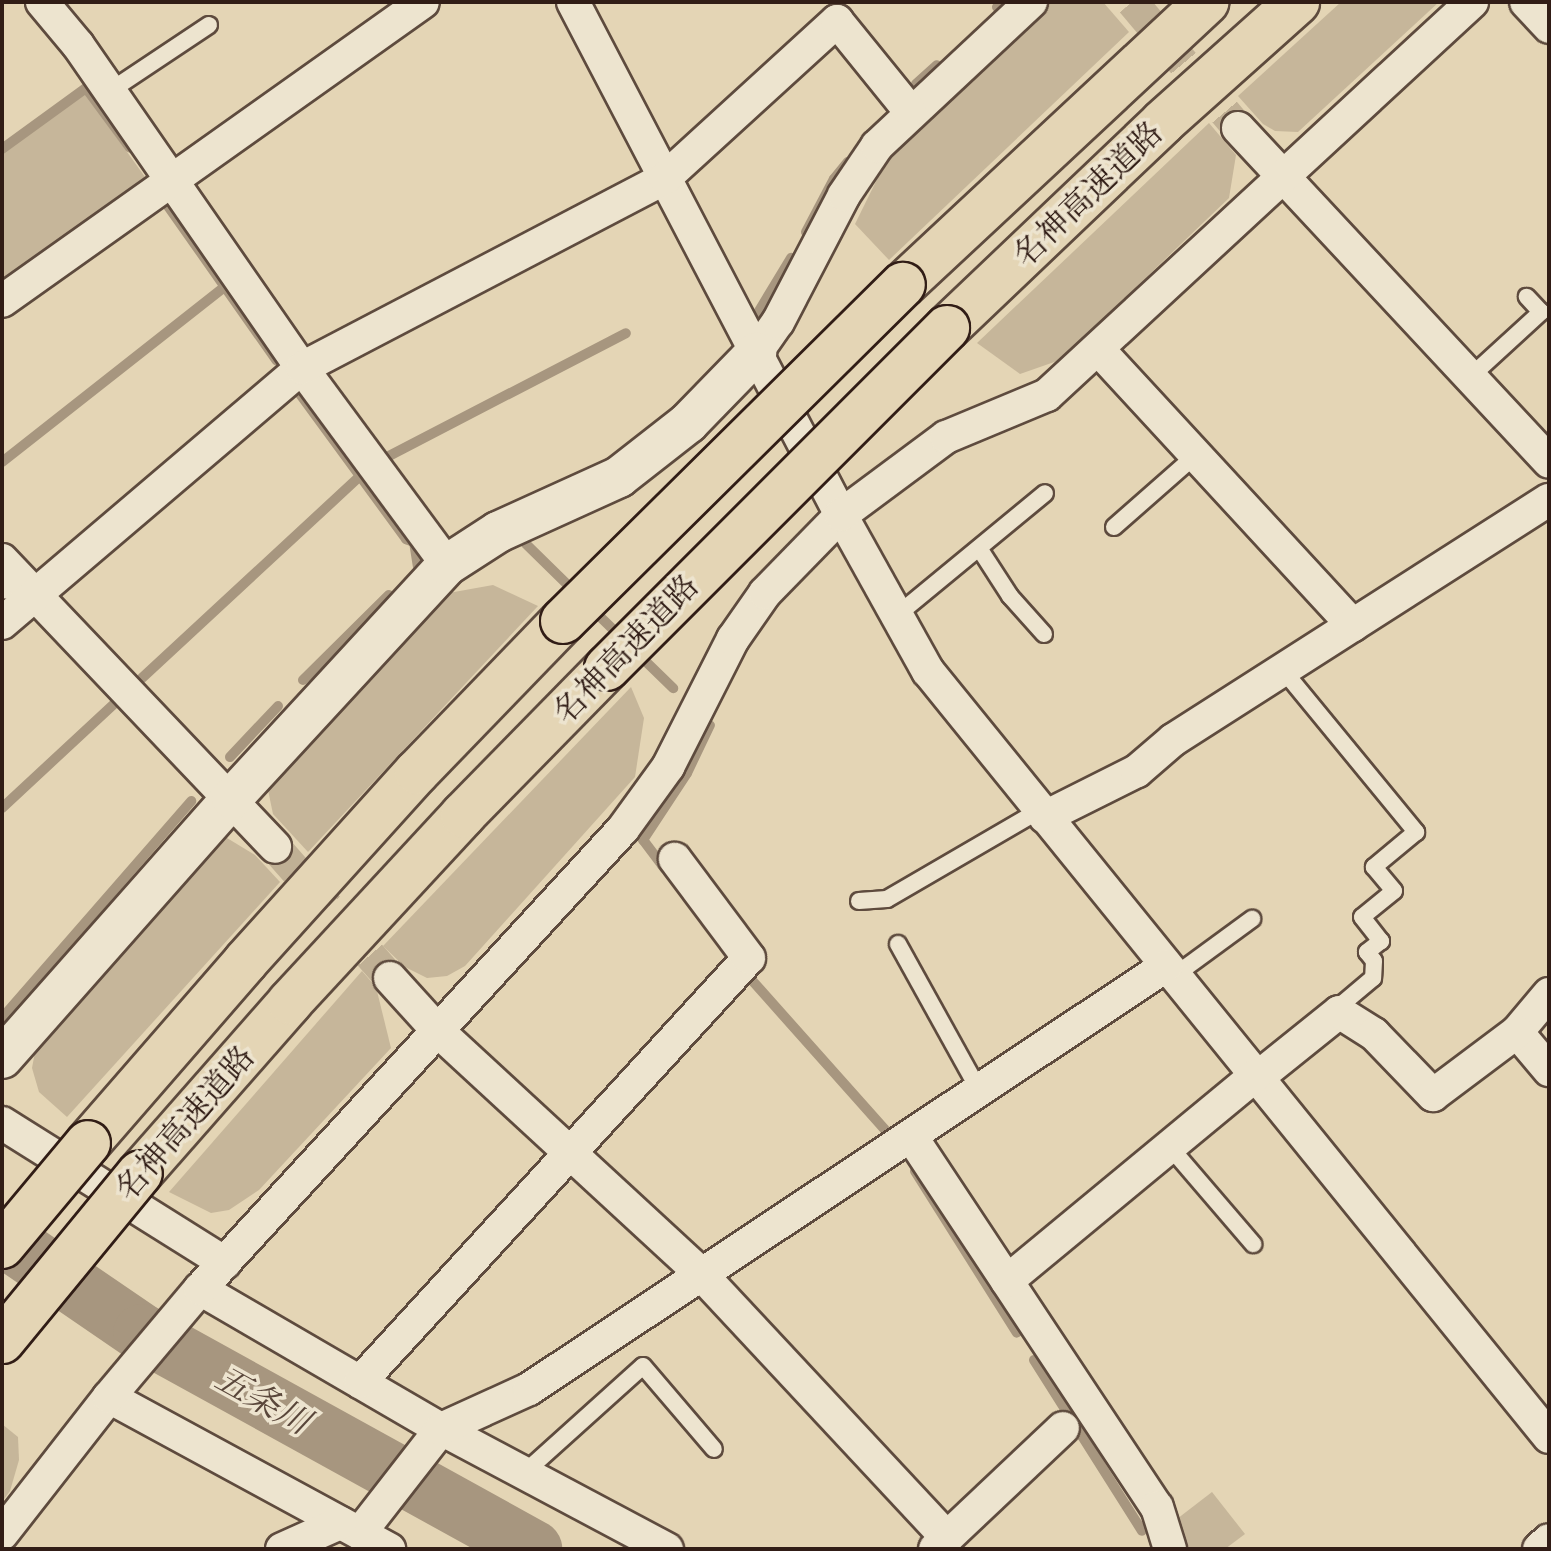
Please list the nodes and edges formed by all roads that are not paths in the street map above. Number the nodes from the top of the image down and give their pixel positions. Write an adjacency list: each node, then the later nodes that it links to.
1 (42, 2): 11 (street)
2 (423, 2): 16 (street)
3 (573, 2): 14 (street)
4 (1031, 2): 12 (street)
5 (1207, 2): 61 (highway, 名神高速道路, bridge)
6 (1297, 2): 66 (highway, 名神高速道路, bridge)
7 (1472, 2): 15 (street)
8 (1526, 2): 10 (street)
9 (209, 25): 11 (lane)
10 (1549, 27)
11 (110, 91): 16 (street)
12 (910, 111): 14 (street); 20 (street)
13 (1238, 128): 15 (street)
14 (665, 178): 20 (street); 21 (street)
15 (1282, 178): 19 (street); 22 (street)
16 (171, 181): 18 (street); 21 (street)
17 (1527, 297): 22 (lane)
18 (2, 301)
19 (1098, 349): 23 (street); 27 (street)
20 (756, 353): 27 (street); 31 (street)
21 (302, 368): 31 (street); 33 (street)
22 (1469, 378): 24 (street)
23 (1196, 455): 28 (lane); 36 (street)
24 (1549, 462)
25 (1045, 493): 29 (lane)
26 (1549, 500): 36 (street)
27 (841, 515): 34 (street); 50 (street)
28 (1114, 527)
29 (979, 548): 34 (lane); 37 (lane)
30 (2, 560): 33 (street)
31 (447, 565): 39 (street)
32 (2, 590): 33 (lane)
33 (35, 595): 35 (street); 39 (street)
34 (896, 616): 40 (street)
35 (2, 623)
36 (1353, 625): 38 (street)
37 (1044, 634)
38 (1283, 670): 40 (street); 49 (lane)
39 (232, 798): 41 (street); 52 (street)
40 (1042, 814): 43 (lane); 46 (street)
41 (275, 847)
42 (675, 859): 59 (street)
43 (859, 901)
44 (1252, 919): 46 (lane)
45 (898, 944): 55 (lane)
46 (1170, 971): 54 (street); 55 (street)
47 (390, 978): 50 (street)
48 (1549, 994): 51 (street)
49 (1339, 1012): 51 (street); 54 (street)
50 (438, 1031): 59 (street); 62 (street)
51 (1517, 1032): 53 (street)
52 (2, 1058)
53 (1549, 1070)
54 (1256, 1077): 58 (street); 70 (street)
55 (979, 1090): 57 (street)
56 (2, 1123): 62 (street)
57 (911, 1136): 63 (street); 64 (street)
58 (1170, 1147): 60 (lane); 64 (street)
59 (570, 1153): 63 (street); 67 (street)
60 (1253, 1244)
61 (2, 1246)
62 (225, 1263): 65 (street)
63 (702, 1275): 71 (street); 77 (street)
64 (1007, 1281): 81 (street)
65 (193, 1298): 67 (street); 68 (street)
66 (2, 1341)
67 (360, 1382): 71 (street)
68 (113, 1392): 74 (street); 75 (street)
69 (1063, 1428): 77 (street)
70 (1549, 1437)
71 (435, 1438): 73 (street); 74 (street)
72 (714, 1449): 73 (lane)
73 (523, 1474): 80 (street)
74 (358, 1524): 78 (street); 79 (street)
75 (2, 1534)
76 (1549, 1540): 82 (street)
77 (941, 1544)
78 (282, 1549)
79 (389, 1549)
80 (667, 1549)
81 (1170, 1549)
82 (1539, 1549)

